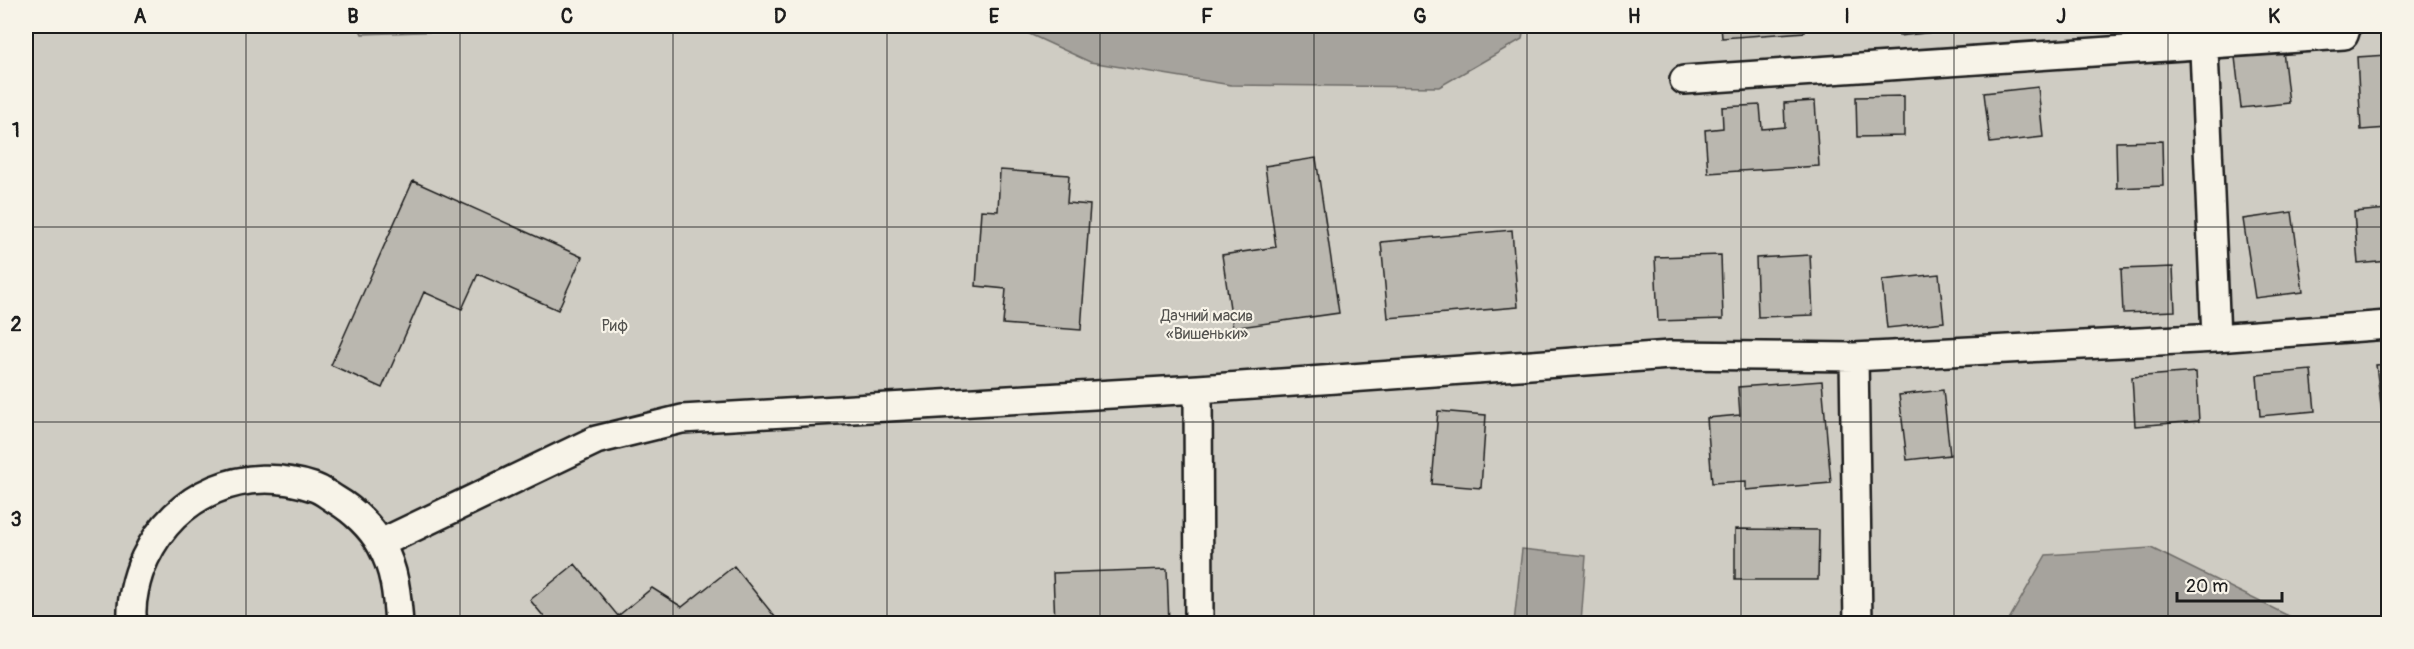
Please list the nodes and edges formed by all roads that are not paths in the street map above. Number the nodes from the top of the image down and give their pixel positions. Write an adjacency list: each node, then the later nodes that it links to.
1 (2347, 26): 2 (street)
2 (2204, 36): 3 (street); 5 (street)
3 (1684, 80)
4 (2388, 325): 5 (street)
5 (2216, 338): 6 (street)
6 (1854, 357): 7 (street); 12 (street)
7 (1198, 389): 8 (street); 11 (street)
8 (381, 543): 9 (street); 10 (street)
9 (133, 624)
10 (399, 624)
11 (1199, 624)
12 (1858, 624)

